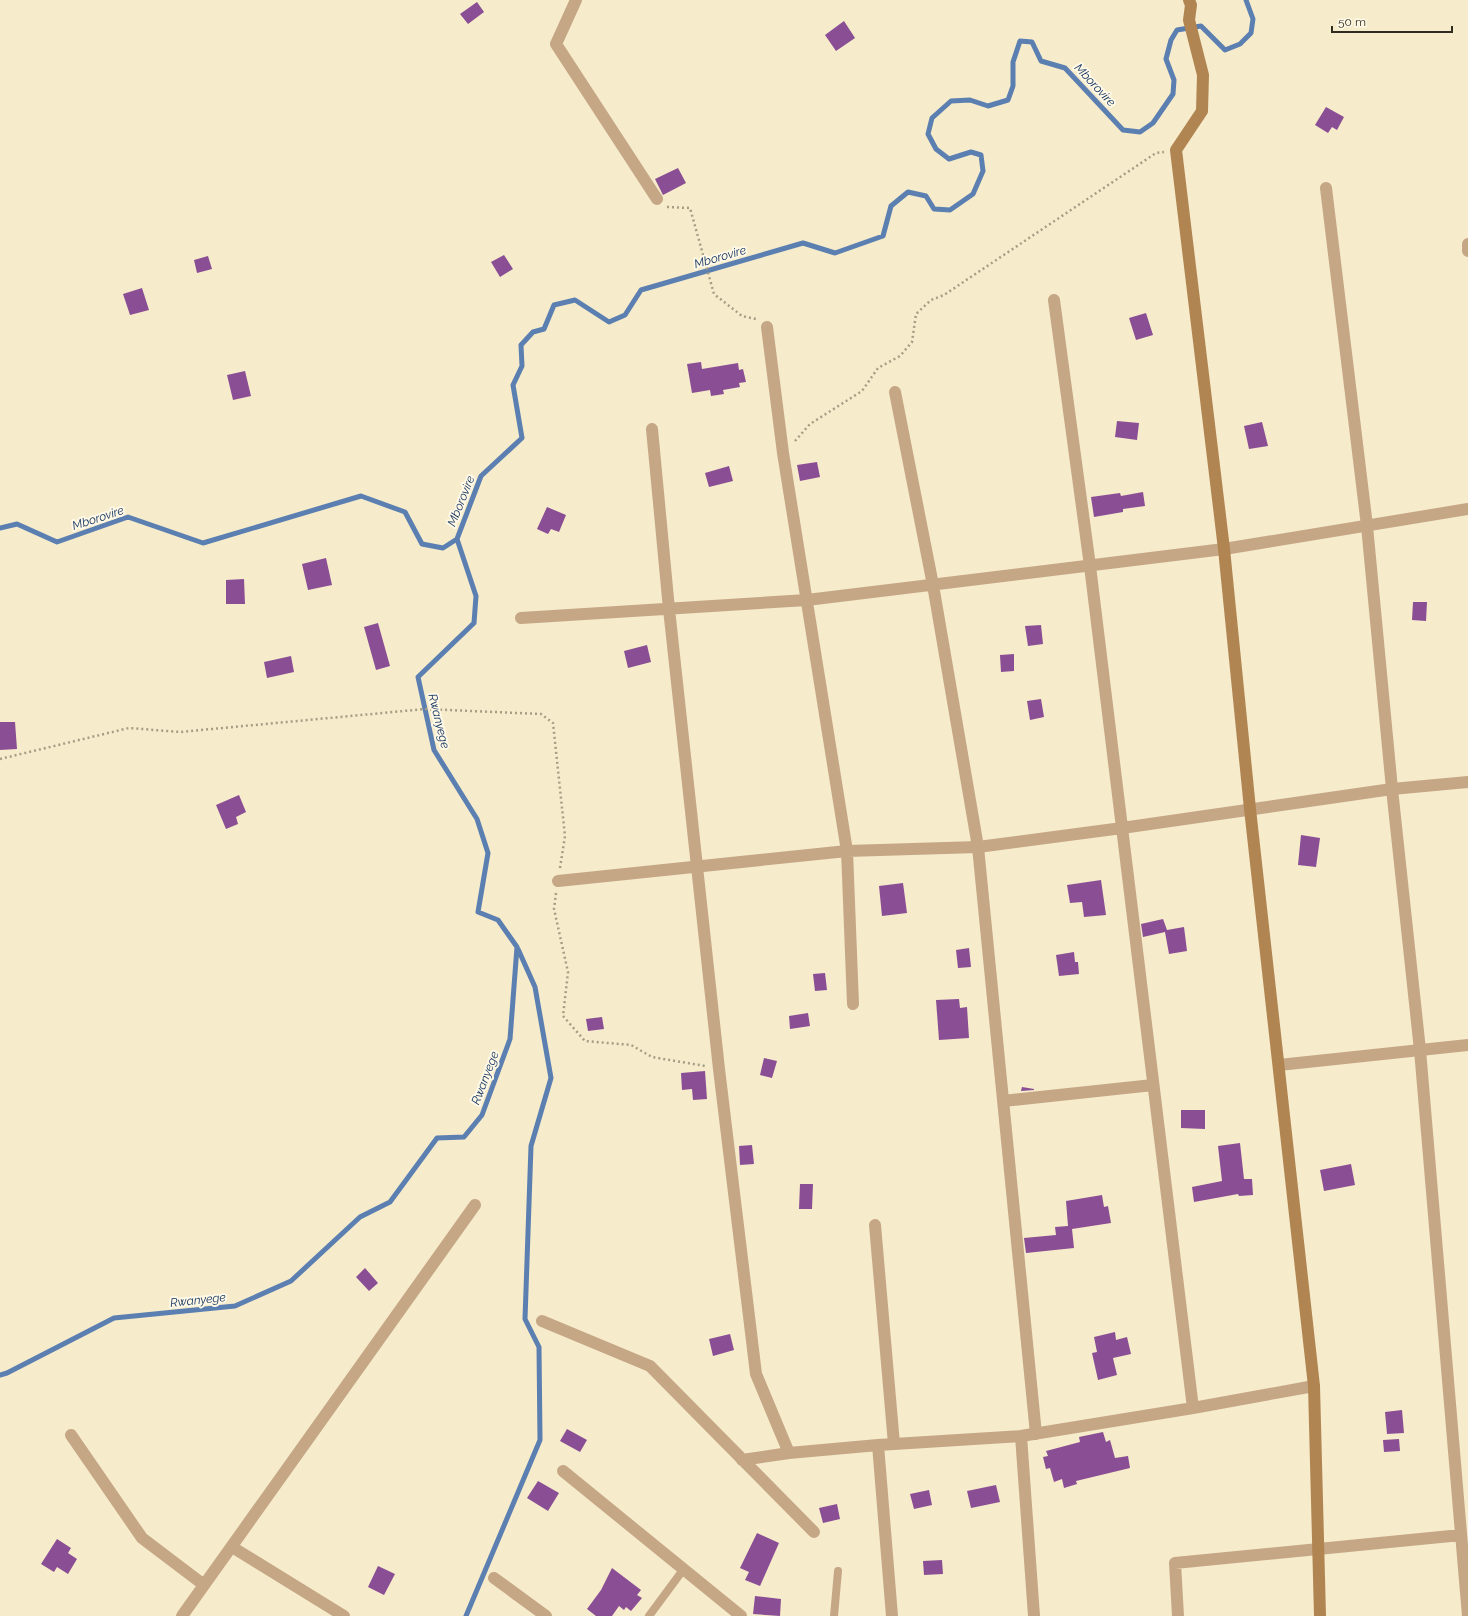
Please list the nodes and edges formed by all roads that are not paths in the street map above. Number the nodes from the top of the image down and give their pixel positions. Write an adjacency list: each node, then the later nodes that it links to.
1 (576, 0): 4 (street)
2 (1189, 0): 13 (street)
3 (1326, 188): 12 (street)
4 (657, 199)
5 (1468, 244): 6 (street)
6 (1468, 251)
7 (1054, 300): 14 (street)
8 (767, 327): 16 (street)
9 (895, 392): 15 (street)
10 (652, 429): 17 (street)
11 (1468, 509): 12 (street)
12 (1367, 526): 13 (street); 20 (street)
13 (1224, 549): 14 (street); 21 (street)
14 (1090, 566): 15 (street); 22 (street)
15 (933, 585): 16 (street); 23 (street)
16 (807, 600): 17 (street); 24 (street)
17 (669, 609): 18 (street); 25 (street)
18 (521, 618)
19 (1468, 782): 20 (street)
20 (1392, 789): 21 (street); 29 (street)
21 (1250, 809): 22 (street); 30 (street)
22 (1122, 828): 23 (street); 31 (street)
23 (978, 847): 24 (street); 32 (street)
24 (847, 851): 25 (street); 27 (street)
25 (697, 866): 26 (street); 43 (street)
26 (558, 881)
27 (853, 1004)
28 (1468, 1045): 29 (street)
29 (1420, 1050): 30 (street); 47 (street)
30 (1279, 1065): 36 (street)
31 (1153, 1085): 32 (street); 37 (street)
32 (1003, 1101): 38 (street)
33 (474, 1205): 48 (street)
34 (875, 1225): 42 (street)
35 (542, 1320): 44 (street)
36 (1314, 1386): 37 (street); 49 (street)
37 (1192, 1408): 38 (street)
38 (1036, 1434): 40 (street)
39 (71, 1435): 53 (street)
40 (1021, 1436): 42 (street); 61 (street)
41 (878, 1444): 42 (street); 43 (street); 60 (street)
42 (894, 1444)
43 (789, 1453): 44 (street)
44 (742, 1460): 46 (street)
45 (563, 1471): 50 (street)
46 (814, 1532)
47 (1461, 1535): 49 (street); 64 (street)
48 (232, 1547): 53 (street); 55 (street)
49 (1318, 1550): 62 (street); 63 (street)
50 (683, 1570): 57 (lane); 58 (street)
51 (838, 1571): 59 (lane)
52 (494, 1578): 56 (street)
53 (204, 1585): 54 (street)
54 (182, 1616)
55 (344, 1616)
56 (546, 1616)
57 (648, 1616)
58 (741, 1616)
59 (834, 1616)
60 (892, 1616)
61 (1034, 1616)
62 (1178, 1616)
63 (1320, 1616)
64 (1468, 1616)

